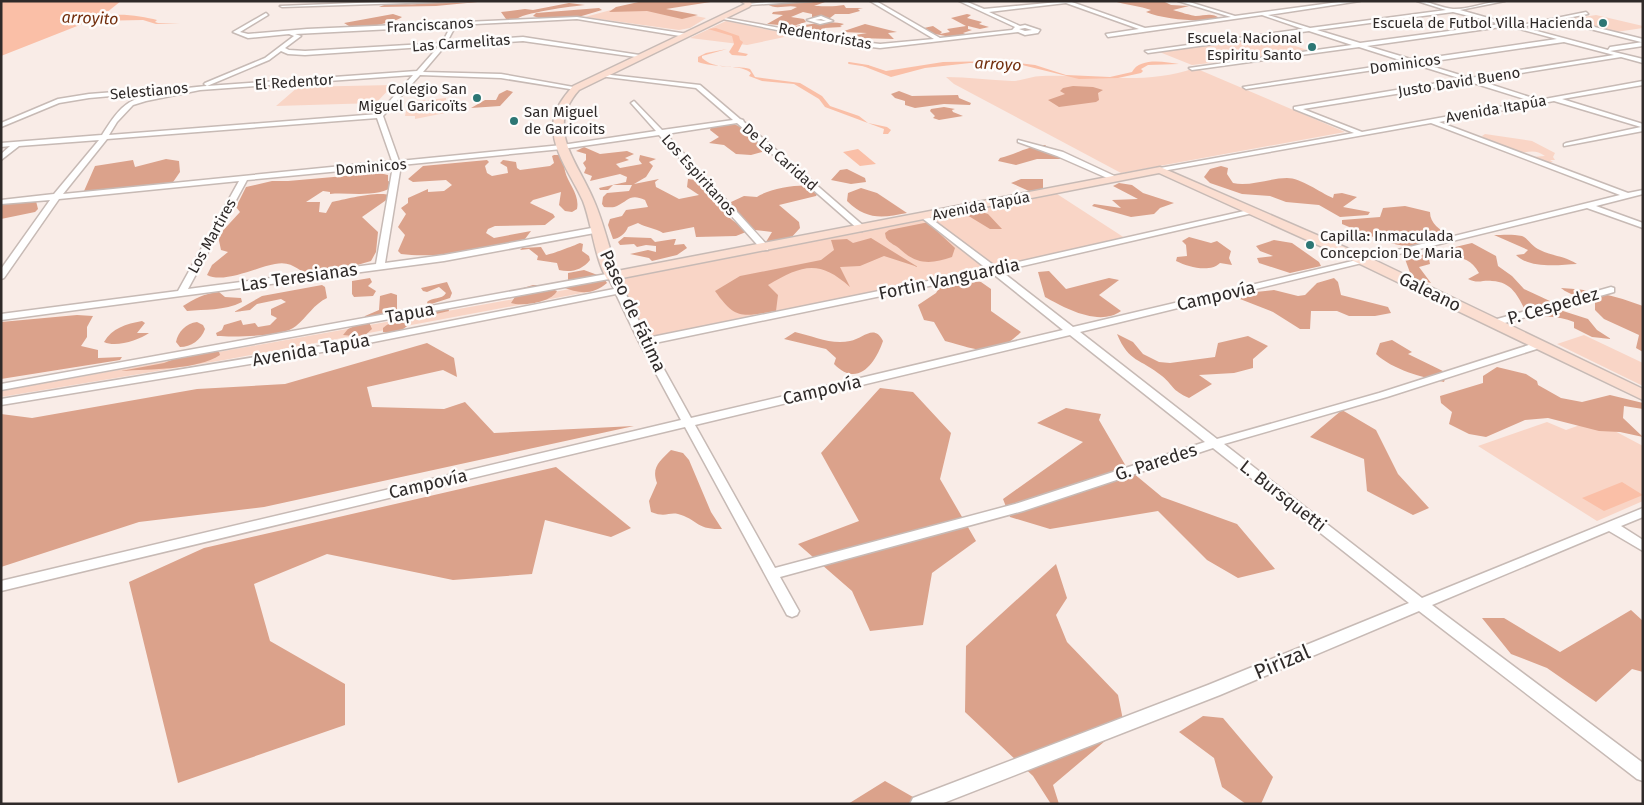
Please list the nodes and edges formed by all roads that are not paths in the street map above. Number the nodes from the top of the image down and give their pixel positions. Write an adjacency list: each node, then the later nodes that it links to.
1 (290, 1): 2 (street)
2 (467, 1)
3 (810, 1): 11 (street, Redentoristas)
4 (872, 1): 36 (street)
5 (961, 1): 13 (street, Redentoristas)
6 (1180, 1): 19 (street)
7 (1358, 1): 17 (street)
8 (1419, 1): 12 (street)
9 (1503, 1): 12 (street)
10 (1065, 2): 13 (street); 29 (street)
11 (747, 3): 14 (street, Paseo de Fátima)
12 (1454, 10): 24 (street); 30 (street)
13 (983, 11): 28 (street, Redentoristas)
14 (735, 12): 18 (street, Paseo de Fátima); 33 (street, Paseo de Fátima)
15 (1586, 13): 20 (street)
16 (266, 14): 32 (street)
17 (1264, 15): 19 (street); 30 (street)
18 (725, 18): 27 (street, Redentoristas); 33 (street, Paseo de Fátima)
19 (1240, 18): 29 (street)
20 (1555, 19): 26 (street); 38 (street)
21 (811, 22): 23 (street)
22 (454, 24): 31 (street, Franciscanos); 33 (street, Franciscanos); 39 (street)
23 (801, 24)
24 (1507, 25): 26 (street); 40 (street)
25 (795, 26): 27 (street)
26 (1514, 27): 37 (street)
27 (785, 29): 36 (street, Redentoristas)
28 (1017, 29): 36 (street, Redentoristas)
29 (1145, 30): 35 (street)
30 (1310, 30): 40 (street); 42 (street)
31 (307, 31): 32 (street, Franciscanos); 34 (street)
32 (280, 34): 34 (street)
33 (687, 34): 46 (street, Paseo de Fátima)
34 (297, 35): 41 (street, Selestianos)
35 (1108, 35)
36 (940, 40)
37 (1564, 40): 43 (street); 49 (street, Dominicos)
38 (1643, 42): 43 (street)
39 (444, 44): 44 (street, Las Carmelitas); 46 (street, Las Carmelitas); 51 (street)
40 (1360, 45): 49 (street); 50 (street)
41 (280, 48): 44 (street, Las Carmelitas); 47 (street, Selestianos)
42 (1148, 50)
43 (1604, 50): 45 (street)
44 (305, 53): 47 (street)
45 (1623, 55): 48 (street); 54 (street, Justo David Bueno)
46 (643, 56): 52 (street, Paseo de Fátima)
47 (267, 59): 53 (street, Selestianos)
48 (1643, 60)
49 (1415, 62): 54 (street); 57 (street, Dominicos)
50 (1192, 68)
51 (416, 73): 56 (street, El Redentor); 59 (street, El Redentor); 63 (street)
52 (602, 76): 59 (street, Paseo de Fátima); 66 (street, De La Caridad)
53 (221, 78): 56 (street); 58 (street, Selestianos)
54 (1470, 80): 61 (street); 71 (street, Justo David Bueno)
55 (1643, 83): 60 (street, Avenida Itapúa)
56 (233, 86): 58 (street, El Redentor)
57 (1246, 87)
58 (190, 88): 68 (street, Selestianos); 73 (street)
59 (576, 88): 78 (street, Paseo de Fátima)
60 (1555, 99): 61 (street, Avenida Itapúa); 67 (street)
61 (1538, 102): 65 (street, Avenida Itapúa)
62 (634, 103): 70 (street, Los Espiritanos)
63 (380, 116): 73 (street); 80 (street)
64 (1643, 120): 67 (street)
65 (1430, 121): 71 (street, Avenida Itapúa); 85 (street)
66 (740, 122): 70 (street, Dominicos); 92 (street, De La Caridad)
67 (1632, 123): 69 (street)
68 (1, 125)
69 (1643, 128): 77 (street)
70 (660, 133): 78 (street, Dominicos); 94 (street, Los Espiritanos)
71 (1362, 134): 72 (street, Avenida Itapúa)
72 (1350, 136): 81 (street, Avenida Tapúa)
73 (104, 138): 75 (street); 86 (street)
74 (1020, 141): 83 (street)
75 (17, 144): 76 (street); 79 (street)
76 (1, 145)
77 (1566, 145)
78 (562, 147): 80 (street, Dominicos); 93 (street, Paseo de Fátima)
79 (1, 158)
80 (397, 165): 82 (street, Dominicos); 97 (street)
81 (1160, 170): 83 (street, Avenida Tapúa); 89 (street, Galeano)
82 (244, 179): 86 (street, Dominicos); 103 (street, Los Martires)
83 (1117, 179): 90 (street, Avenida Tapúa)
84 (1643, 192): 85 (street, Campovía)
85 (1628, 196): 88 (street, Campovía)
86 (55, 198): 87 (street, Dominicos); 96 (street)
87 (1, 202)
88 (1588, 206): 91 (street); 95 (street, Campovía)
89 (1253, 211): 95 (street, Galeano); 98 (street, Fortin Vanguardia)
90 (925, 216): 92 (street, Avenida Tapúa); 98 (street, L. Bursquetti)
91 (1643, 226)
92 (862, 228): 94 (street, Avenida Tapúa)
93 (596, 230): 97 (street, Las Teresianas); 100 (street, Paseo de Fátima)
94 (765, 248): 100 (street, Avenida Tapúa)
95 (1365, 261): 105 (street, Galeano); 106 (street, Campovía)
96 (6, 264): 99 (street)
97 (380, 266): 103 (street, Las Teresianas)
98 (994, 270): 106 (street, L. Bursquetti); 107 (street, Fortin Vanguardia)
99 (1, 276)
100 (612, 276): 102 (street, Paseo de Fátima); 109 (street, Tapua)
101 (1611, 290): 105 (street, P. Cespedez)
102 (619, 291): 107 (street, Paseo de Fátima); 111 (street, Avenida Tapúa)
103 (181, 293): 104 (street, Las Teresianas)
104 (1, 317)
105 (1494, 323): 108 (street, Galeano)
106 (1072, 331): 112 (street, Campovía); 113 (street, L. Bursquetti)
107 (644, 342): 112 (street, Paseo de Fátima)
108 (1539, 345): 110 (street, Galeano); 113 (street, G. Paredes)
109 (1, 387)
110 (1643, 395)
111 (1, 402)
112 (688, 422): 117 (street, Paseo de Fátima); 118 (street, Campovía)
113 (1215, 443): 117 (street, G. Paredes); 119 (street, L. Bursquetti)
114 (1643, 512): 115 (street, Pirizal)
115 (1610, 526): 116 (street); 119 (street, Pirizal)
116 (1643, 546)
117 (772, 574): 120 (street, Paseo de Fátima)
118 (1, 586)
119 (1420, 604): 121 (street, L. Bursquetti); 122 (street, Pirizal)
120 (792, 611)
121 (1643, 773)
122 (919, 804)

